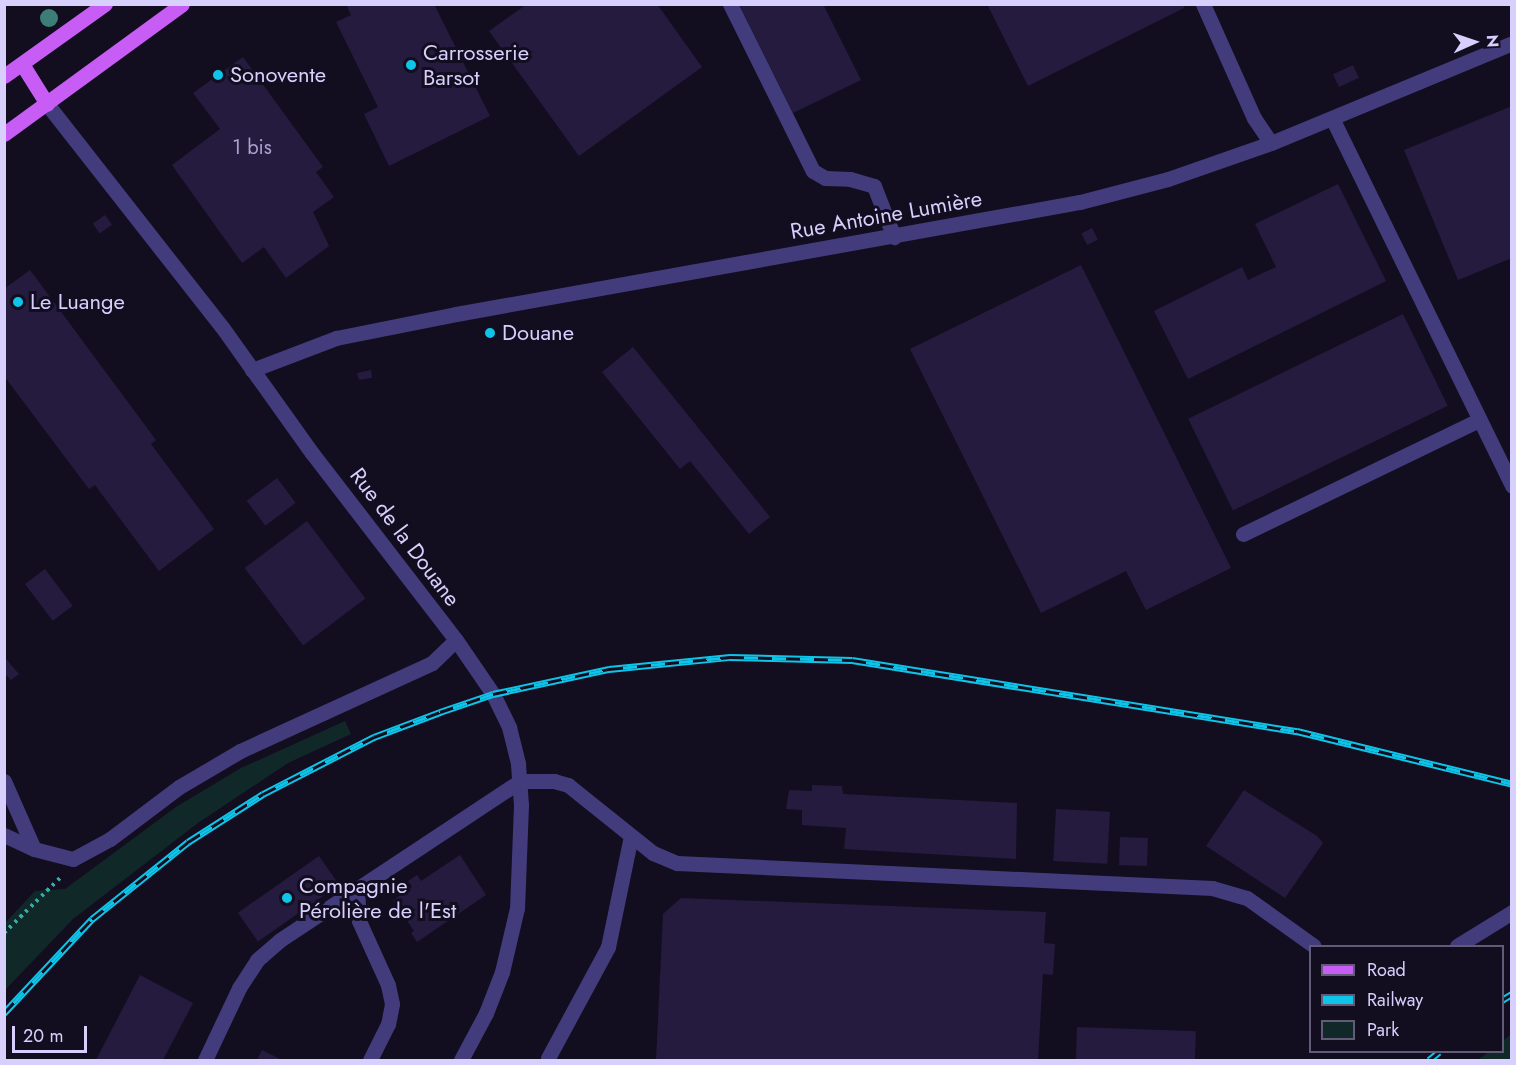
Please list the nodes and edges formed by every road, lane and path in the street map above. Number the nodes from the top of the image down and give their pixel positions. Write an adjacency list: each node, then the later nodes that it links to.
1 (105, 4): 6 (main road)
2 (182, 4): 8 (main road)
3 (730, 4): 12 (street)
4 (1203, 4): 11 (street)
5 (1512, 43): 9 (street, Rue Antoine Lumière)
6 (22, 64): 7 (main road); 8 (main road)
7 (4, 76)
8 (47, 104): 10 (main road); 13 (street, Rue de la Douane)
9 (1332, 118): 11 (street, Rue Antoine Lumière); 14 (street)
10 (4, 134)
11 (1272, 143): 12 (street, Rue Antoine Lumière)
12 (894, 237): 13 (street, Rue Antoine Lumière)
13 (252, 370): 17 (street, Rue de la Douane)
14 (1479, 420): 15 (street); 16 (street)
15 (1512, 486)
16 (1243, 534)
17 (456, 640): 19 (street, Rue de la Douane); 23 (street)
18 (4, 781): 22 (street)
19 (520, 781): 21 (street); 24 (street); 32 (street, Rue de la Douane)
20 (4, 835): 22 (street)
21 (631, 836): 27 (street); 29 (street)
22 (34, 849): 23 (street)
23 (73, 859): 26 (path)
24 (357, 890): 30 (street); 31 (street)
25 (1512, 912): 28 (street)
26 (4, 933)
27 (1313, 945)
28 (1459, 945)
29 (548, 1058)
30 (205, 1060)
31 (370, 1060)
32 (461, 1060)

